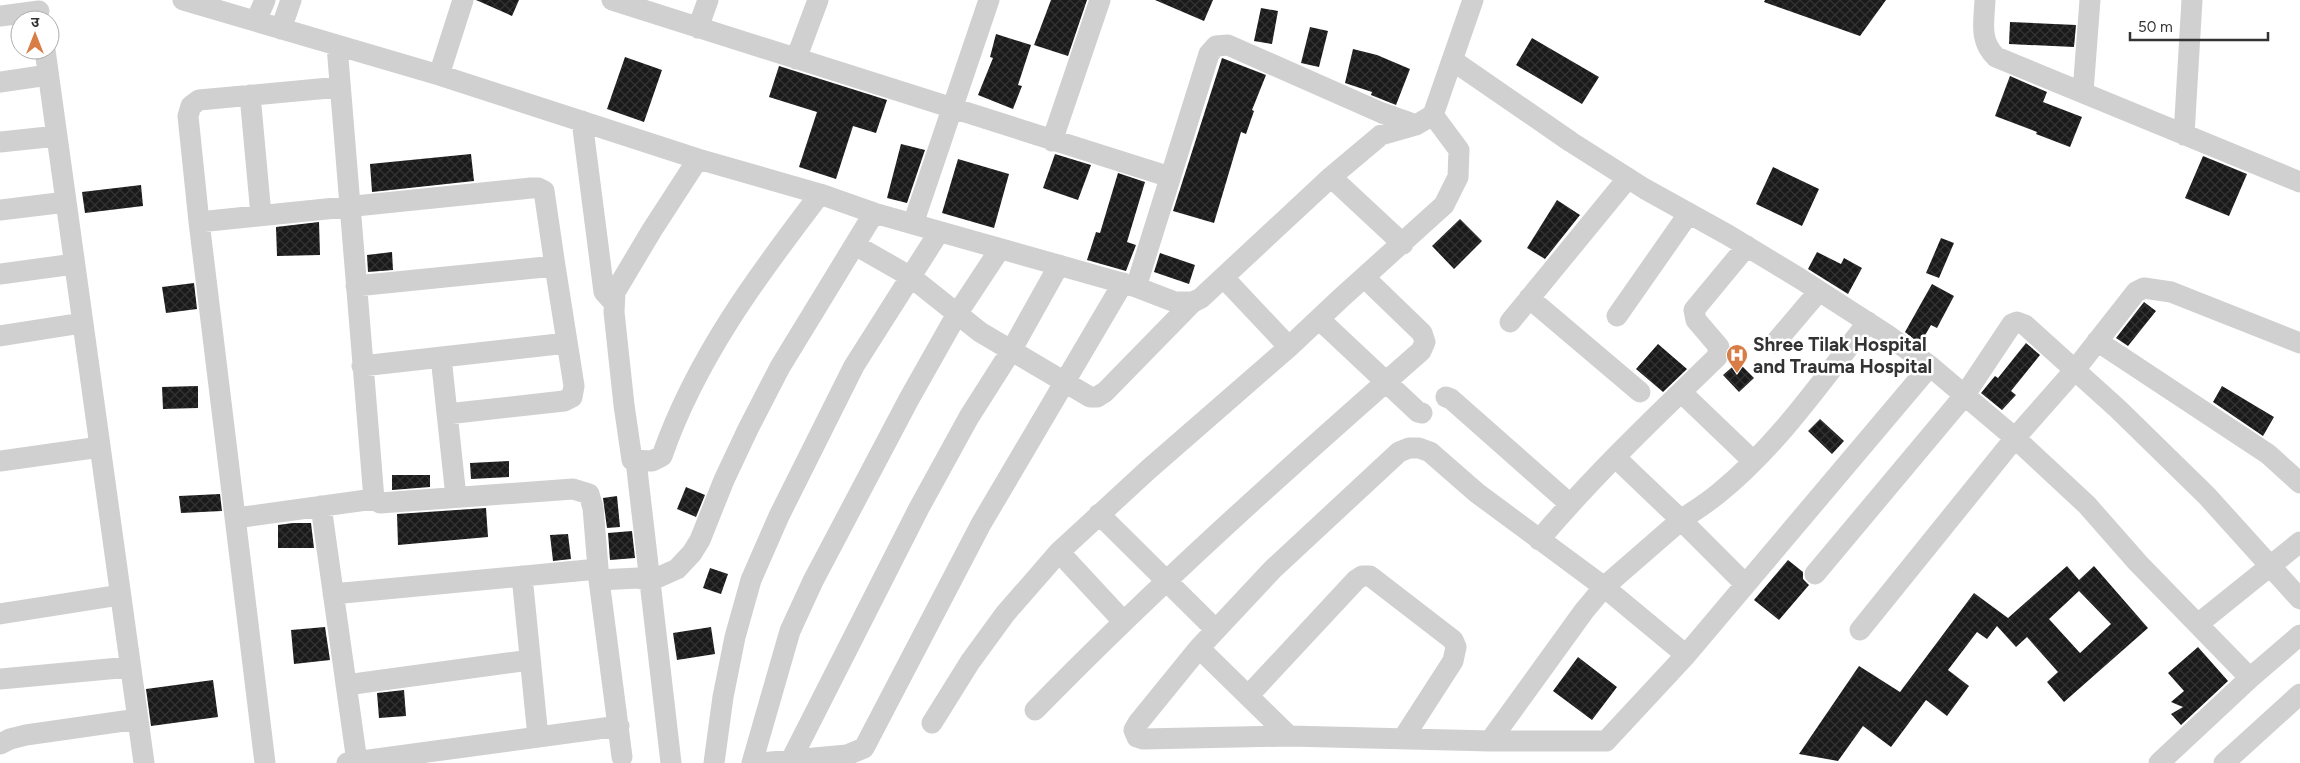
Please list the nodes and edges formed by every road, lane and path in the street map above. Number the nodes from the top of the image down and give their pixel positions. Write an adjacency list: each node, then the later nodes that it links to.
1 (183, 0): 14 (street)
2 (265, 0): 14 (street)
3 (291, 0): 16 (street)
4 (463, 0): 22 (street)
5 (612, 0): 15 (street)
6 (708, 0): 15 (street)
7 (818, 0): 18 (street)
8 (1100, 0): 32 (street)
9 (1473, 0): 20 (street)
10 (1985, 0): 25 (street)
11 (2090, 0): 25 (street)
12 (2192, 0): 30 (street)
13 (985, 1): 27 (street)
14 (256, 21): 16 (street)
15 (698, 28): 18 (street)
16 (281, 29): 17 (street)
17 (337, 46): 22 (street); 24 (street)
18 (796, 59): 27 (street)
19 (46, 60): 21 (street)
20 (1452, 60): 28 (street); 37 (street)
21 (48, 75): 23 (street); 31 (street)
22 (439, 75): 29 (street)
23 (0, 82)
24 (340, 87): 26 (street); 41 (street)
25 (2083, 92): 30 (street)
26 (250, 95): 45 (street); 46 (street)
27 (951, 109): 32 (street); 47 (street)
28 (1424, 120): 35 (street); 36 (street); 49 (street)
29 (582, 121): 34 (street); 65 (street)
30 (2184, 135): 38 (street)
31 (57, 136): 33 (street); 40 (street)
32 (1052, 141): 36 (street)
33 (0, 142)
34 (698, 159): 39 (street); 65 (street)
35 (1330, 177): 49 (street); 59 (street)
36 (1170, 178): 60 (street)
37 (1628, 178): 44 (street); 63 (street)
38 (2300, 182)
39 (820, 194): 43 (street); 95 (street)
40 (66, 202): 42 (street); 53 (street)
41 (349, 207): 45 (street); 55 (street); 61 (street)
42 (0, 210)
43 (874, 214): 47 (street); 50 (street)
44 (1689, 214): 51 (street); 67 (street)
45 (261, 215): 46 (street)
46 (199, 222): 103 (street)
47 (913, 224): 48 (street)
48 (939, 232): 52 (street); 57 (street)
49 (1403, 244): 58 (street)
50 (854, 245): 57 (street); 112 (street)
51 (1747, 246): 62 (street); 86 (street)
52 (1000, 249): 54 (street); 66 (street)
53 (74, 264): 56 (street); 71 (street)
54 (1059, 265): 60 (street); 78 (street)
55 (555, 266): 61 (street); 74 (street)
56 (0, 274)
57 (911, 276): 66 (street); 149 (street)
58 (1364, 276): 68 (street); 83 (street)
59 (1224, 278): 64 (street); 77 (street)
60 (1129, 285): 64 (street); 84 (street)
61 (356, 286): 80 (street)
62 (1819, 291): 70 (street); 75 (street)
63 (1529, 298): 69 (street); 85 (street)
64 (1193, 302): 84 (street)
65 (614, 303): 95 (street)
66 (957, 314): 78 (street); 150 (street)
67 (1617, 316)
68 (1319, 319): 77 (street); 83 (street)
69 (1510, 322)
70 (1868, 322): 81 (street); 96 (street)
71 (82, 323): 72 (street); 92 (street)
72 (0, 336)
73 (2097, 342): 76 (street); 82 (street); 97 (street)
74 (567, 343): 79 (street); 90 (street)
75 (1775, 343)
76 (2300, 343)
77 (1289, 347): 102 (street)
78 (1011, 351): 84 (street); 144 (street)
79 (441, 357): 80 (street); 90 (street)
80 (362, 366): 99 (street)
81 (1930, 366): 87 (street); 114 (street)
82 (2074, 371): 87 (street); 91 (street); 108 (street)
83 (1385, 382): 89 (street); 113 (street)
84 (1064, 383): 144 (street)
85 (1640, 392)
86 (1681, 392): 93 (street); 96 (street)
87 (1964, 396): 91 (street); 110 (street)
88 (1446, 397): 100 (street)
89 (1422, 413)
90 (447, 414): 98 (street)
91 (2016, 438): 121 (street); 123 (street)
92 (100, 447): 94 (street); 117 (street)
93 (1615, 457): 100 (street); 104 (street)
94 (0, 460)
95 (636, 461): 112 (street)
96 (1753, 461): 104 (street)
97 (2300, 484)
98 (456, 497): 99 (street); 109 (street)
99 (374, 499): 101 (street)
100 (1570, 504): 105 (street)
101 (321, 506): 103 (street); 116 (street)
102 (1100, 514): 107 (street); 113 (street)
103 (236, 518): 147 (street)
104 (1681, 520): 114 (street); 115 (street)
105 (1539, 540): 115 (street); 122 (street)
106 (2300, 542): 108 (street)
107 (1059, 552): 120 (street); 136 (street)
108 (2270, 566): 118 (street); 121 (street)
109 (598, 574): 111 (street); 112 (street); 137 (street)
110 (1815, 574)
111 (522, 576): 116 (street); 127 (street)
112 (650, 581): 148 (street)
113 (1166, 582): 120 (street); 122 (street)
114 (1745, 584): 126 (street)
115 (1604, 587): 126 (street); 141 (street)
116 (333, 594): 131 (street)
117 (120, 595): 119 (street); 128 (street)
118 (2300, 599)
119 (0, 614)
120 (1123, 621): 134 (street)
121 (2198, 624): 129 (street)
122 (1216, 630): 125 (street)
123 (1860, 630)
124 (2300, 636): 129 (street)
125 (1199, 648): 133 (street); 138 (street)
126 (1686, 655): 141 (street)
127 (530, 660): 131 (street); 139 (street)
128 (130, 667): 130 (street); 135 (street)
129 (2250, 678): 152 (street)
130 (0, 679)
131 (346, 685): 145 (street)
132 (2300, 694): 153 (street)
133 (1248, 696): 138 (street); 140 (street)
134 (1035, 710)
135 (138, 719): 142 (street); 146 (street)
136 (932, 723)
137 (619, 726): 139 (street); 143 (street)
138 (1289, 736): 140 (street)
139 (538, 737): 145 (street)
140 (1404, 738): 141 (street)
141 (1490, 741)
142 (0, 744)
143 (622, 757)
144 (791, 760): 151 (street)
145 (352, 762)
146 (144, 763)
147 (265, 763)
148 (671, 763)
149 (714, 763)
150 (752, 763)
151 (759, 763)
152 (2158, 763)
153 (2224, 763)

